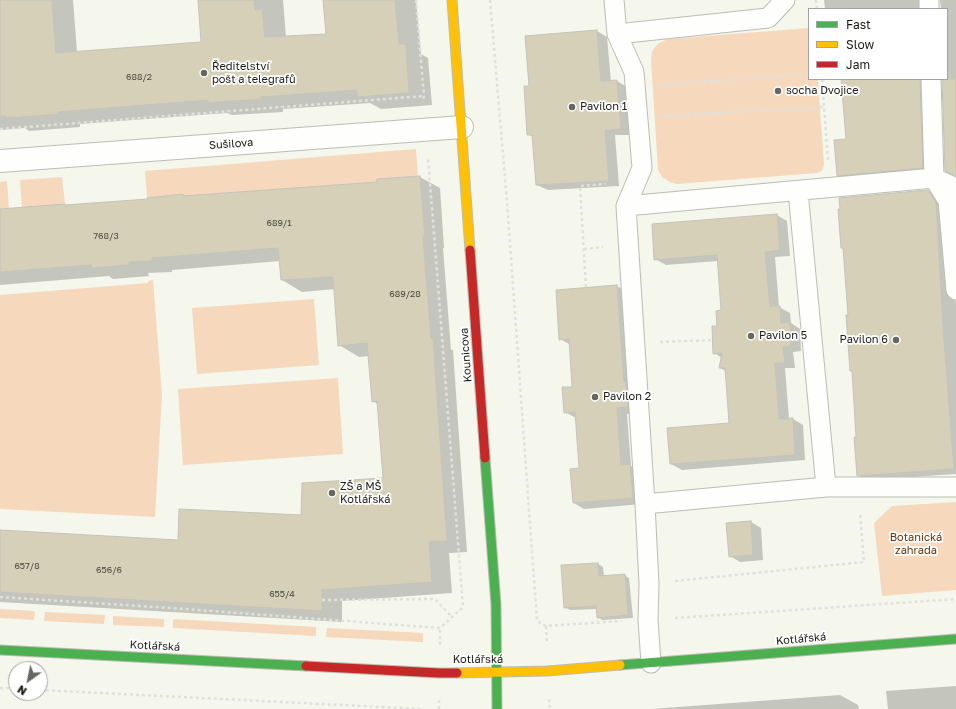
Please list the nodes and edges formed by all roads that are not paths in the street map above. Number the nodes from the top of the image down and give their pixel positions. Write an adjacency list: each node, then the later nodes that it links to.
1 (452, 0): 6 (main road, Kounicova)
2 (614, 0): 4 (lane)
3 (785, 0): 4 (lane)
4 (617, 34): 11 (lane)
5 (931, 80): 8 (lane)
6 (462, 127): 7 (street, Sušilova); 19 (main road, Kounicova)
7 (0, 161)
8 (934, 178): 9 (lane); 10 (lane); 12 (lane)
9 (956, 188)
10 (798, 191): 11 (lane); 14 (lane)
11 (626, 206): 15 (lane)
12 (956, 290)
13 (956, 487): 14 (lane)
14 (826, 488): 15 (lane)
15 (645, 504): 18 (lane)
16 (956, 639): 18 (main road, Kotlářská)
17 (0, 650): 19 (main road, Kotlářská)
18 (651, 663): 19 (main road, Kotlářská)
19 (497, 672): 20 (main road, Kounicova)
20 (497, 709)

